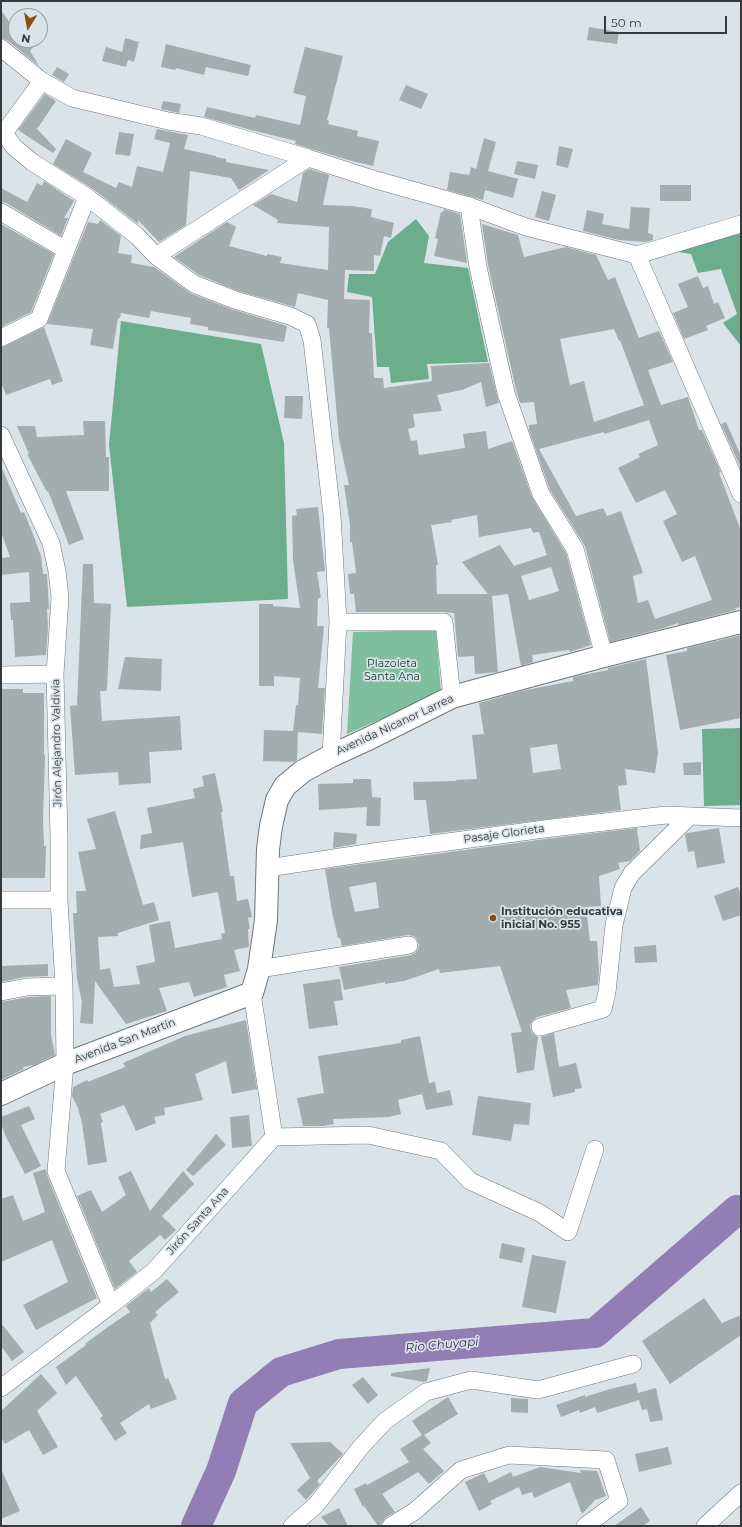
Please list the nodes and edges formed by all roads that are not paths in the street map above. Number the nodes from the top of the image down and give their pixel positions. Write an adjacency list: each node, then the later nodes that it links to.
1 (1, 48): 2 (street)
2 (42, 81): 3 (street); 4 (street)
3 (3, 131): 5 (street)
4 (308, 158): 6 (street); 11 (street)
5 (87, 197): 9 (street); 11 (street)
6 (469, 206): 10 (street); 17 (street)
7 (1, 212): 9 (street)
8 (741, 224): 10 (street)
9 (66, 250): 12 (street)
10 (637, 255): 14 (street)
11 (156, 256): 15 (street)
12 (1, 338)
13 (1, 435): 18 (street, Jirón Alejandro Valdivia)
14 (741, 494)
15 (338, 622): 20 (street); 21 (street)
16 (741, 622): 17 (main road, Avenida Nicanor Larrea)
17 (604, 656): 20 (main road, Avenida Nicanor Larrea)
18 (56, 674): 19 (street); 26 (street, Jirón Alejandro Valdivia)
19 (1, 675)
20 (452, 697): 21 (main road, Avenida Nicanor Larrea)
21 (331, 756): 24 (main road, Avenida Nicanor Larrea)
22 (690, 816): 23 (street, Pasaje Glorieta); 24 (street, Pasaje Glorieta); 32 (street)
23 (741, 818)
24 (268, 868): 28 (main road, Avenida Nicanor Larrea)
25 (1, 900): 26 (street)
26 (59, 900): 29 (street, Jirón Alejandro Valdivia)
27 (409, 945): 28 (street)
28 (259, 969): 31 (main road, Avenida Nicanor Larrea)
29 (64, 986): 30 (street); 33 (street, Jirón Alejandro Valdivia)
30 (1, 992)
31 (252, 993): 33 (main road, Avenida San Martín); 35 (street)
32 (540, 1027)
33 (65, 1064): 34 (main road, Avenida San Martín); 37 (street, Jirón Alejandro Valdivia)
34 (1, 1094)
35 (274, 1138): 36 (street); 37 (street, Jirón Santa Ana)
36 (595, 1149)
37 (111, 1305): 39 (street, Jirón Santa Ana)
38 (633, 1364): 41 (street)
39 (1, 1388)
40 (741, 1493): 44 (street)
41 (292, 1526)
42 (391, 1526): 43 (street)
43 (585, 1526)
44 (705, 1526)

